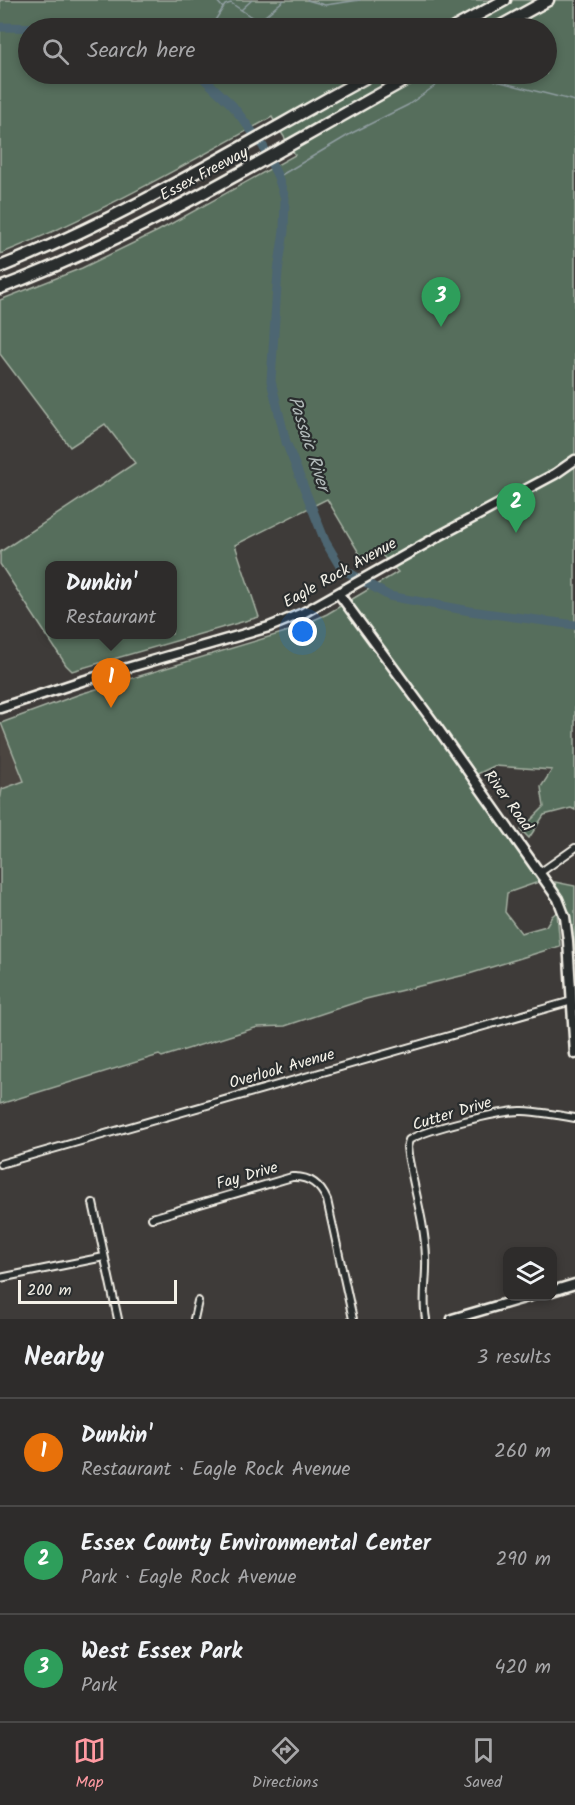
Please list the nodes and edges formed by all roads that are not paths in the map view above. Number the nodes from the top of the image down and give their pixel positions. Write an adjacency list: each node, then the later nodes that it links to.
1 (506, 0): 3 (highway)
2 (548, 0): 4 (highway)
3 (473, 18)
4 (515, 18)
5 (353, 84): 7 (highway, Essex Freeway)
6 (398, 84): 8 (highway, Essex Freeway)
7 (0, 267)
8 (0, 288)
9 (575, 460): 10 (street, Eagle Rock Avenue)
10 (335, 596): 11 (street, Eagle Rock Avenue); 13 (street, River Road)
11 (0, 708)
12 (575, 848): 13 (street)
13 (541, 872): 14 (street, River Road)
14 (572, 1001): 15 (street, River Road); 17 (street, Overlook Avenue)
15 (575, 1054)
16 (575, 1118): 29 (street, Cutter Drive)
17 (0, 1164)
18 (93, 1203): 20 (street)
19 (152, 1218): 28 (street, Fay Drive)
20 (105, 1257): 21 (street); 26 (street)
21 (0, 1278)
22 (575, 1284): 23 (street)
23 (557, 1289)
24 (198, 1301): 27 (street)
25 (514, 1301): 30 (street)
26 (118, 1319)
27 (194, 1319)
28 (353, 1319)
29 (426, 1319)
30 (453, 1319)

